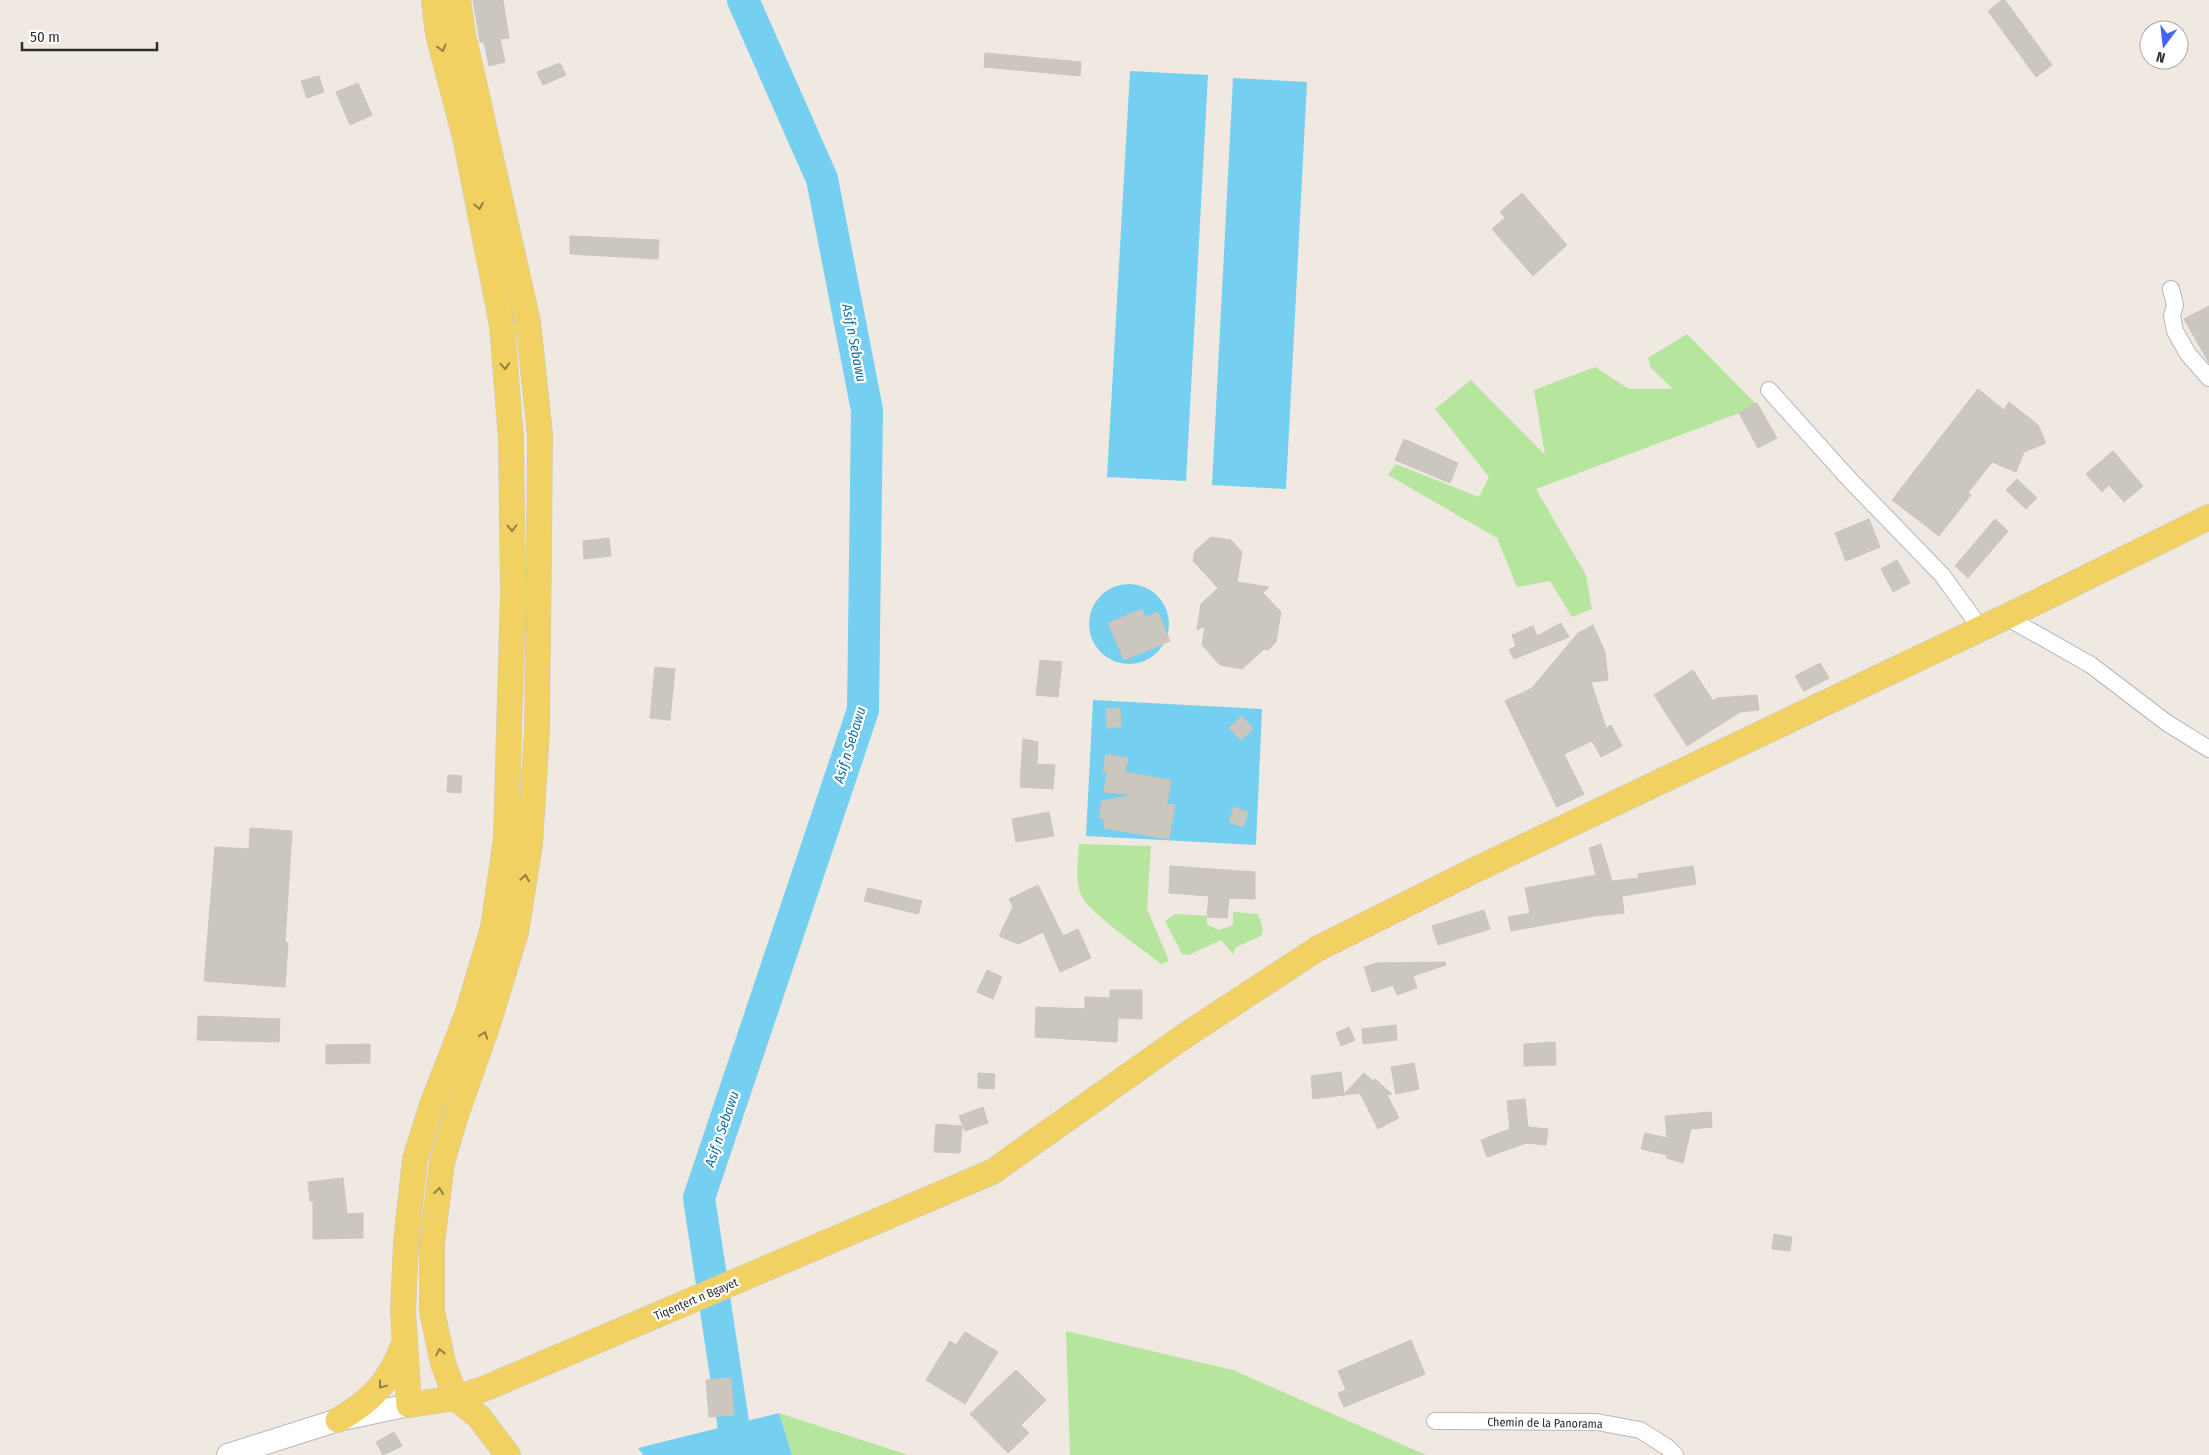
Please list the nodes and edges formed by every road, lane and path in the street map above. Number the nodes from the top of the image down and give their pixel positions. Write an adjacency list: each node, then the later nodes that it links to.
1 (434, 0): 10 (main road, one-way to 10)
2 (458, 0): 11 (main road, one-way to 2)
3 (2171, 289): 4 (street)
4 (2209, 378)
5 (1768, 390): 8 (street)
6 (2209, 516): 7 (main road, Tiqenṭert n Bgayet)
7 (2006, 617): 8 (main road, Tiqenṭert n Bgayet); 9 (street)
8 (1981, 629): 11 (main road, Tiqenṭert n Bgayet)
9 (2209, 749)
10 (405, 1342): 12 (main road); 13 (main road, one-way to 13)
11 (456, 1398): 12 (main road, Tiqenṭert n Bgayet); 16 (main road)
12 (409, 1405): 13 (main road)
13 (338, 1420): 15 (main road)
14 (1435, 1421): 17 (street, Chemin de la Panorama)
15 (228, 1455)
16 (508, 1455)
17 (1675, 1455)

